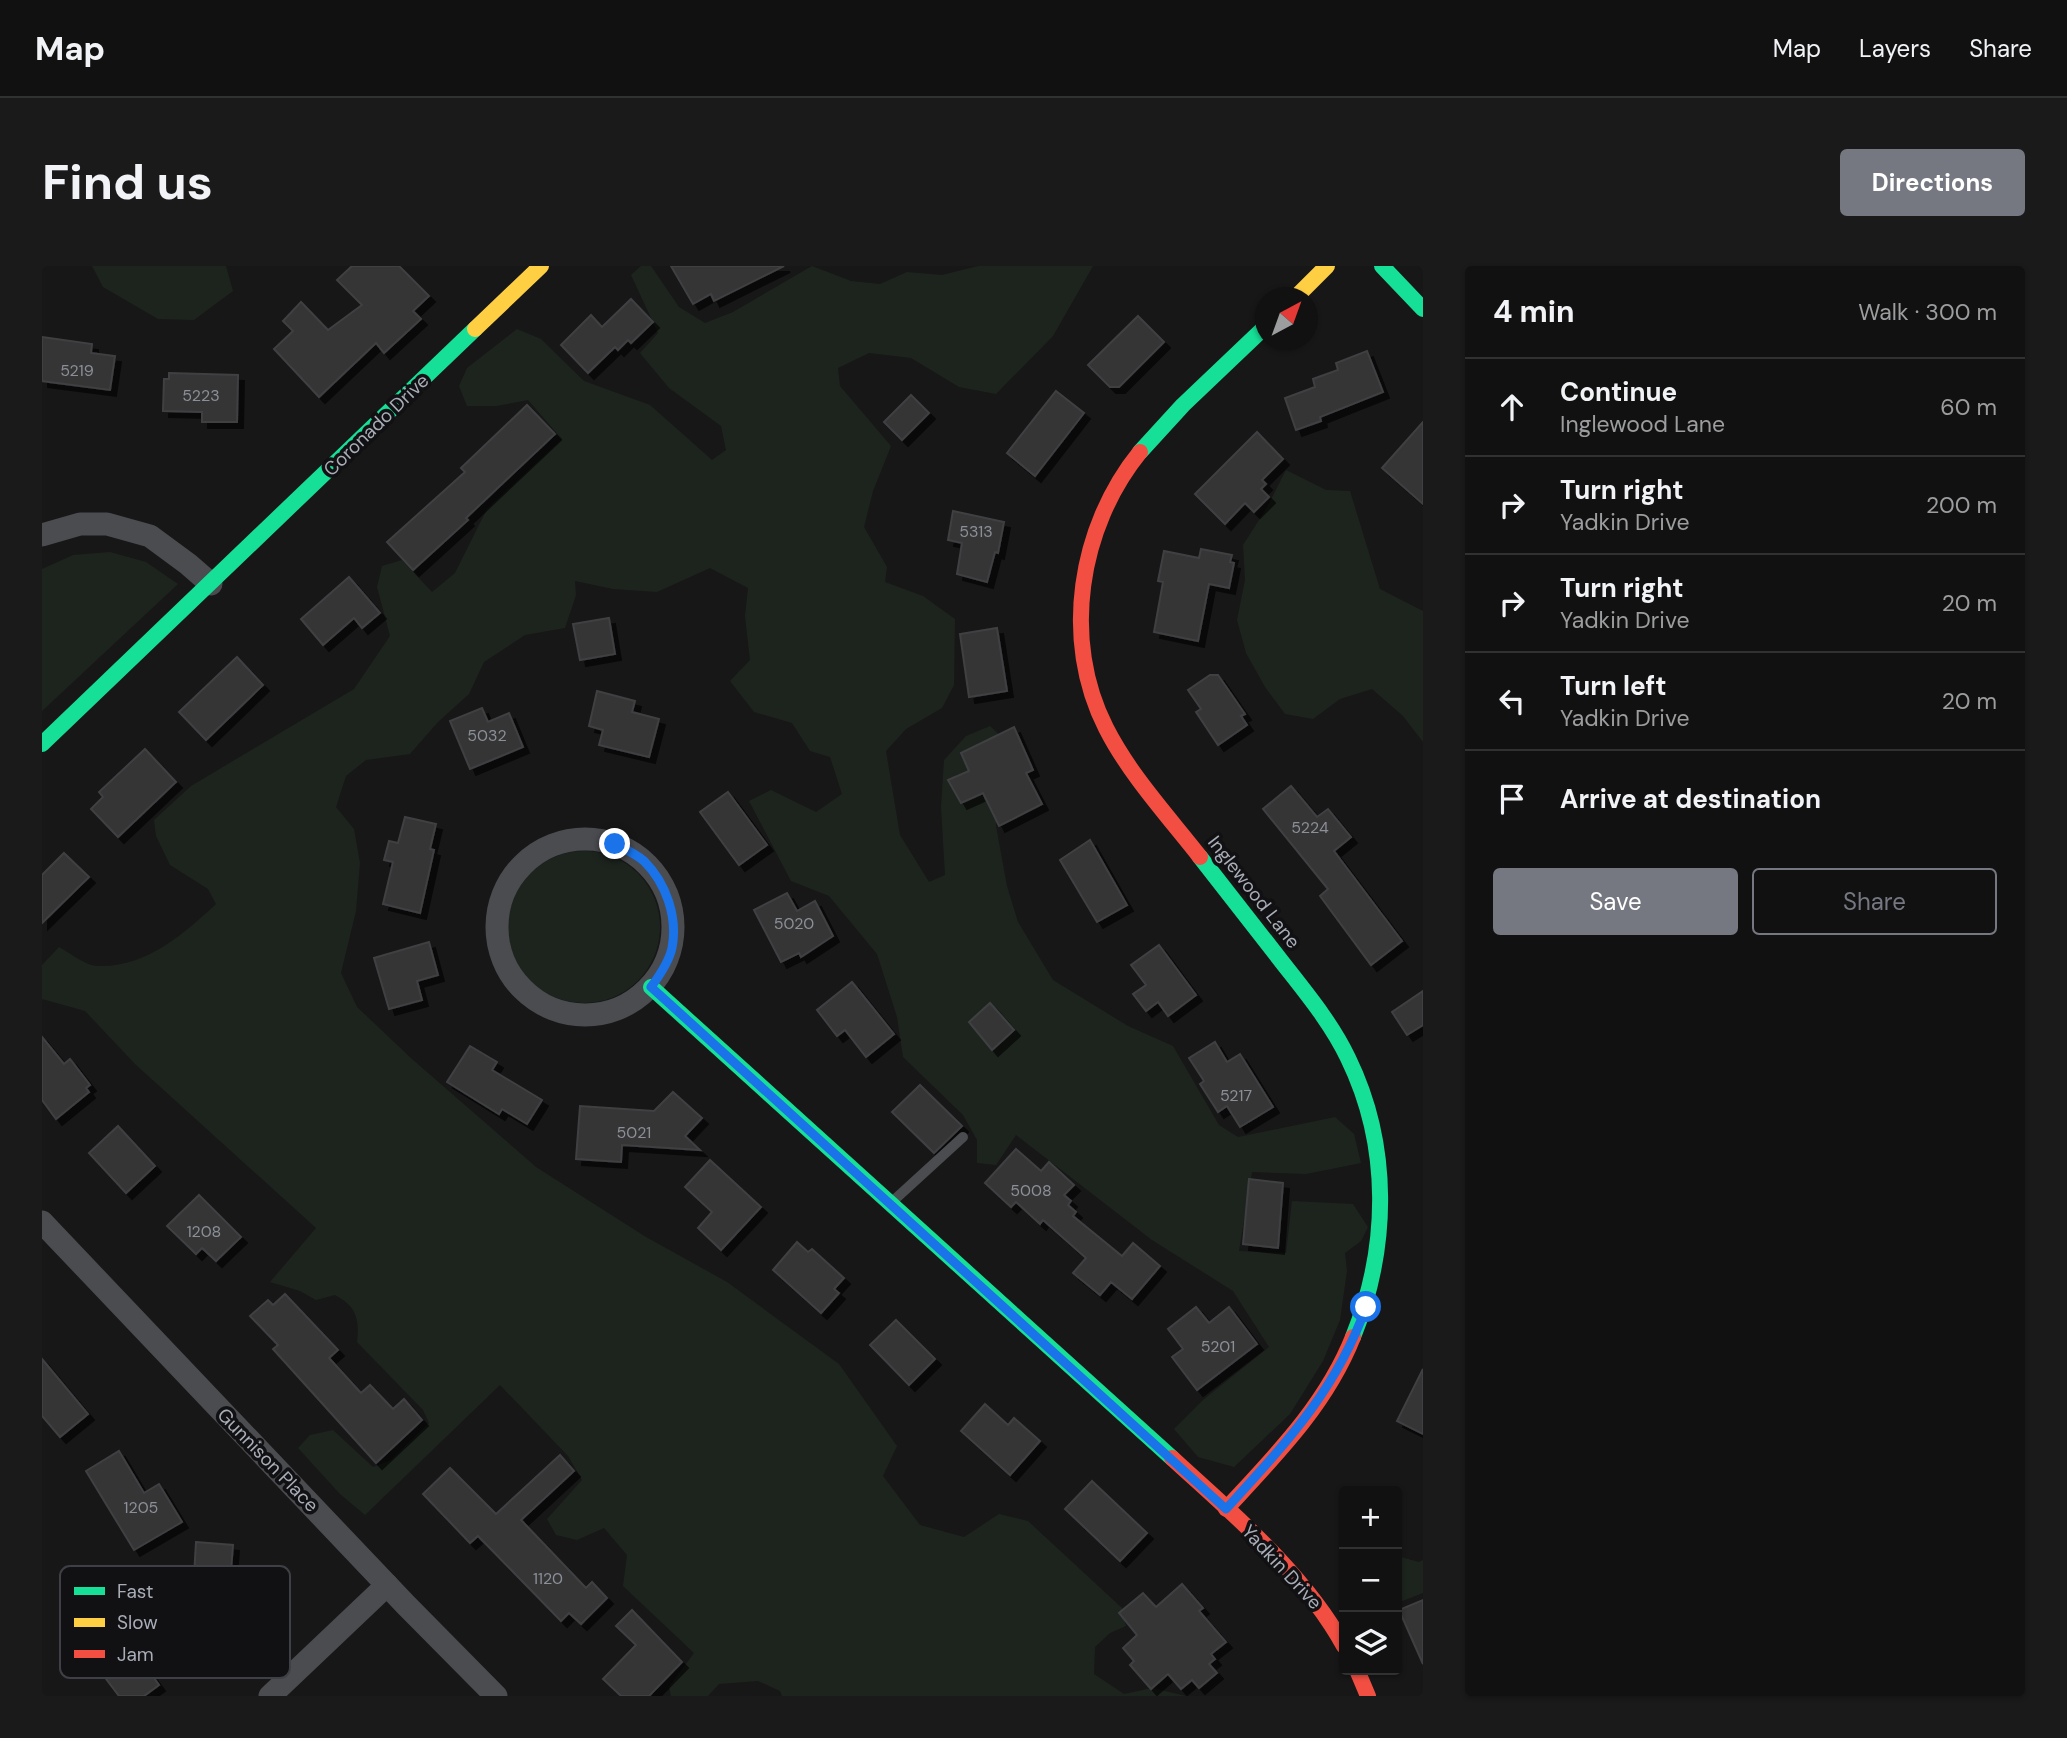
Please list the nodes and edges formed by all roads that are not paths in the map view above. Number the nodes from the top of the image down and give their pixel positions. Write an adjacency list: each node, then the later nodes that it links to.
1 (541, 266): 8 (street, Coronado Drive)
2 (1328, 266): 4 (street)
3 (1382, 266): 5 (street)
4 (1306, 287)
5 (1423, 309)
6 (1255, 337): 14 (street, Inglewood Lane)
7 (42, 536): 8 (street)
8 (211, 584): 9 (street, Coronado Drive)
9 (42, 744)
10 (651, 987): 10 (street); 12 (street, Yadkin Drive)
11 (963, 1137): 12 (lane)
12 (890, 1203): 14 (street, Yadkin Drive)
13 (42, 1222): 15 (street, Gunnison Place)
14 (1226, 1509): 16 (street, Yadkin Drive)
15 (387, 1586): 18 (street); 21 (street, Gunnison Place)
16 (1339, 1637)
17 (1359, 1675): 22 (street)
18 (290, 1677)
19 (289, 1678): 20 (street)
20 (270, 1696)
21 (496, 1696)
22 (1368, 1696)

